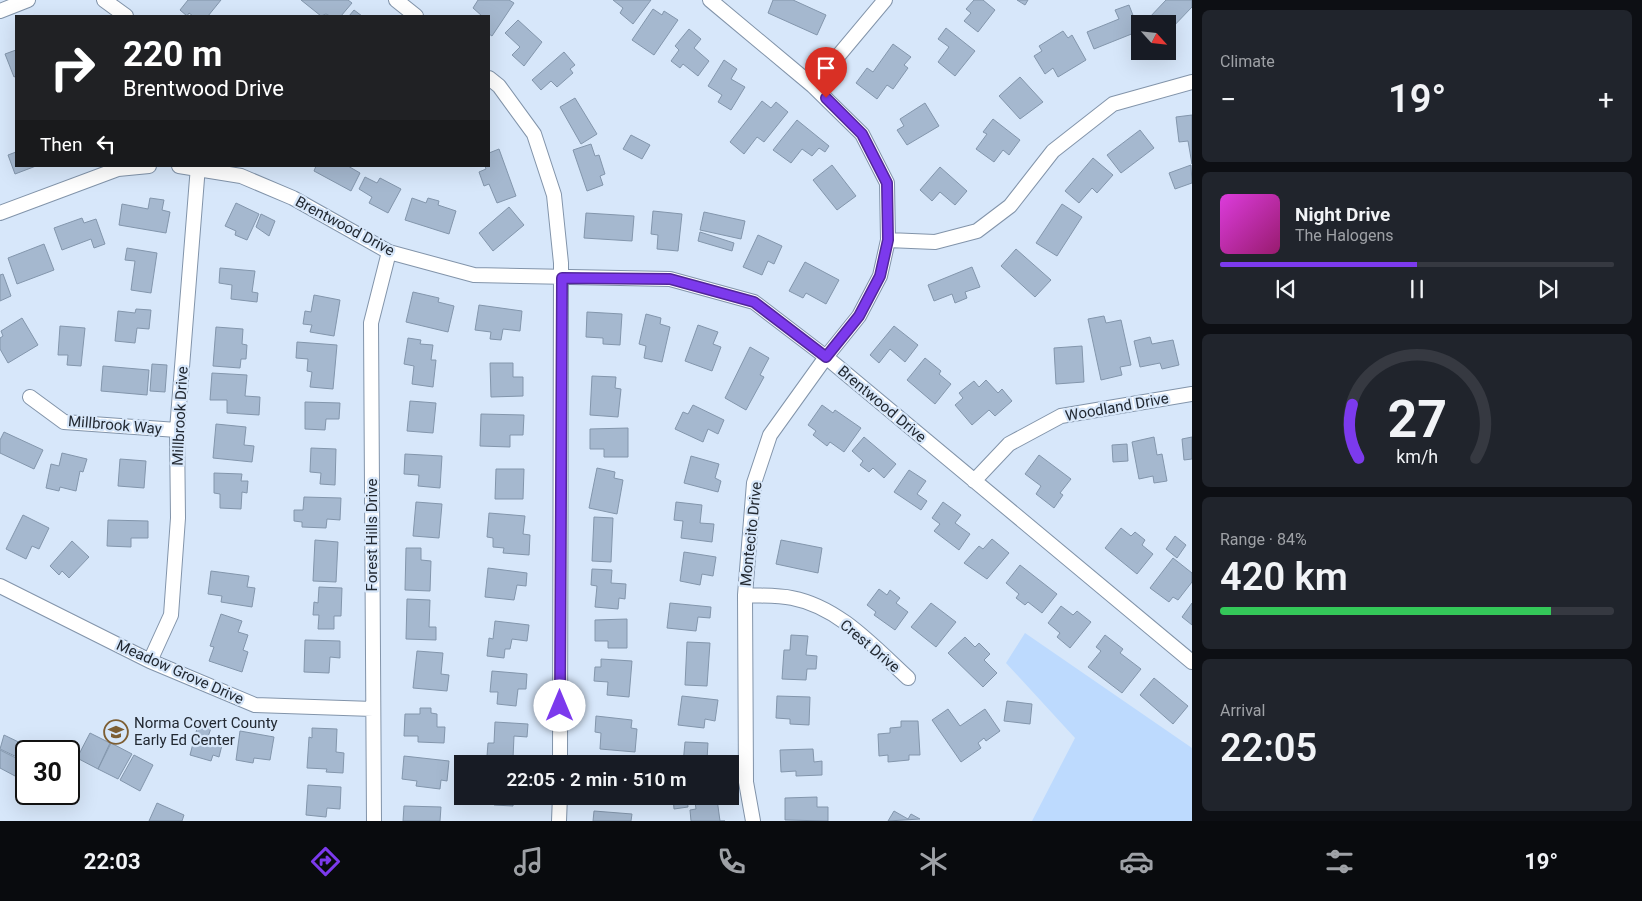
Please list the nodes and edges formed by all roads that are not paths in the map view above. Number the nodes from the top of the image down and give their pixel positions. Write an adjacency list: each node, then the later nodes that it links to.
1 (28, 0): 6 (street)
2 (104, 0): 7 (street)
3 (396, 0): 8 (street)
4 (710, 0): 11 (street, Montecito Drive)
5 (885, 0): 11 (street)
6 (0, 11)
7 (125, 15)
8 (415, 15)
9 (490, 79): 17 (street)
10 (1192, 82): 15 (street)
11 (813, 86): 15 (street, Montecito Drive)
12 (139, 167): 14 (street)
13 (198, 167): 16 (street, Brentwood Drive); 21 (street, Millbrook Drive)
14 (0, 213)
15 (888, 240): 18 (street, Montecito Drive)
16 (389, 252): 17 (street, Brentwood Drive); 28 (street, Forest Hills Drive)
17 (562, 278): 18 (street, Brentwood Drive); 29 (street)
18 (826, 357): 22 (street, Brentwood Drive); 24 (street, Montecito Drive)
19 (1192, 394): 22 (street, Woodland Drive)
20 (30, 397): 21 (street, Millbrook Way)
21 (178, 430): 25 (street, Millbrook Drive)
22 (974, 481): 26 (street, Brentwood Drive)
23 (0, 586): 25 (street, Meadow Grove Drive)
24 (745, 595): 27 (street, Crest Drive); 33 (street, Montecito Drive)
25 (150, 661): 28 (street, Meadow Grove Drive)
26 (1192, 662)
27 (908, 678)
28 (373, 709): 31 (street, Forest Hills Drive)
29 (560, 755)
30 (560, 805): 32 (street)
31 (374, 821)
32 (559, 821)
33 (753, 821)

